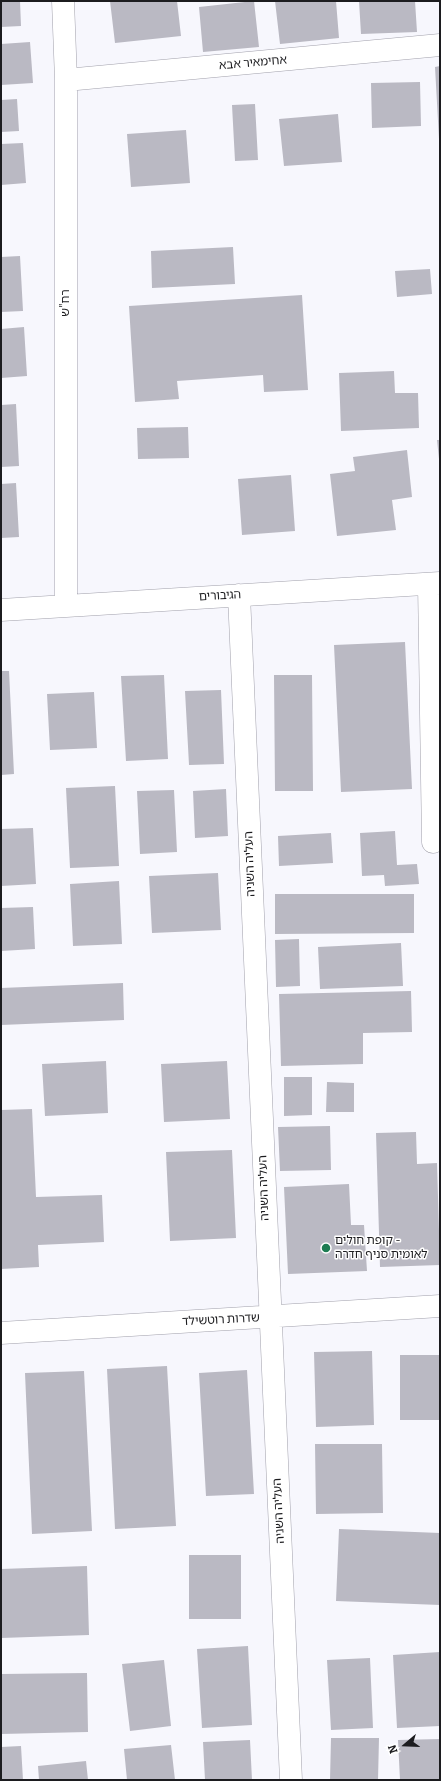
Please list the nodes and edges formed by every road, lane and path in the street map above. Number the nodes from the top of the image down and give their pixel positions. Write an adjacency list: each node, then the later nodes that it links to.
1 (64, 1): 3 (street, רח"ש)
2 (440, 45): 3 (street, אחימאיר אבא)
3 (66, 80): 6 (street, רח"ש)
4 (435, 584): 5 (street, הגיבורים); 8 (street)
5 (239, 595): 6 (street, הגיבורים); 10 (street, העליה השניה)
6 (66, 606): 7 (street, הגיבורים)
7 (1, 610)
8 (434, 842)
9 (440, 1306): 10 (street, שדרות רוטשילד)
10 (270, 1317): 11 (street, שדרות רוטשילד); 12 (street, העליה השניה)
11 (1, 1333)
12 (291, 1780)

